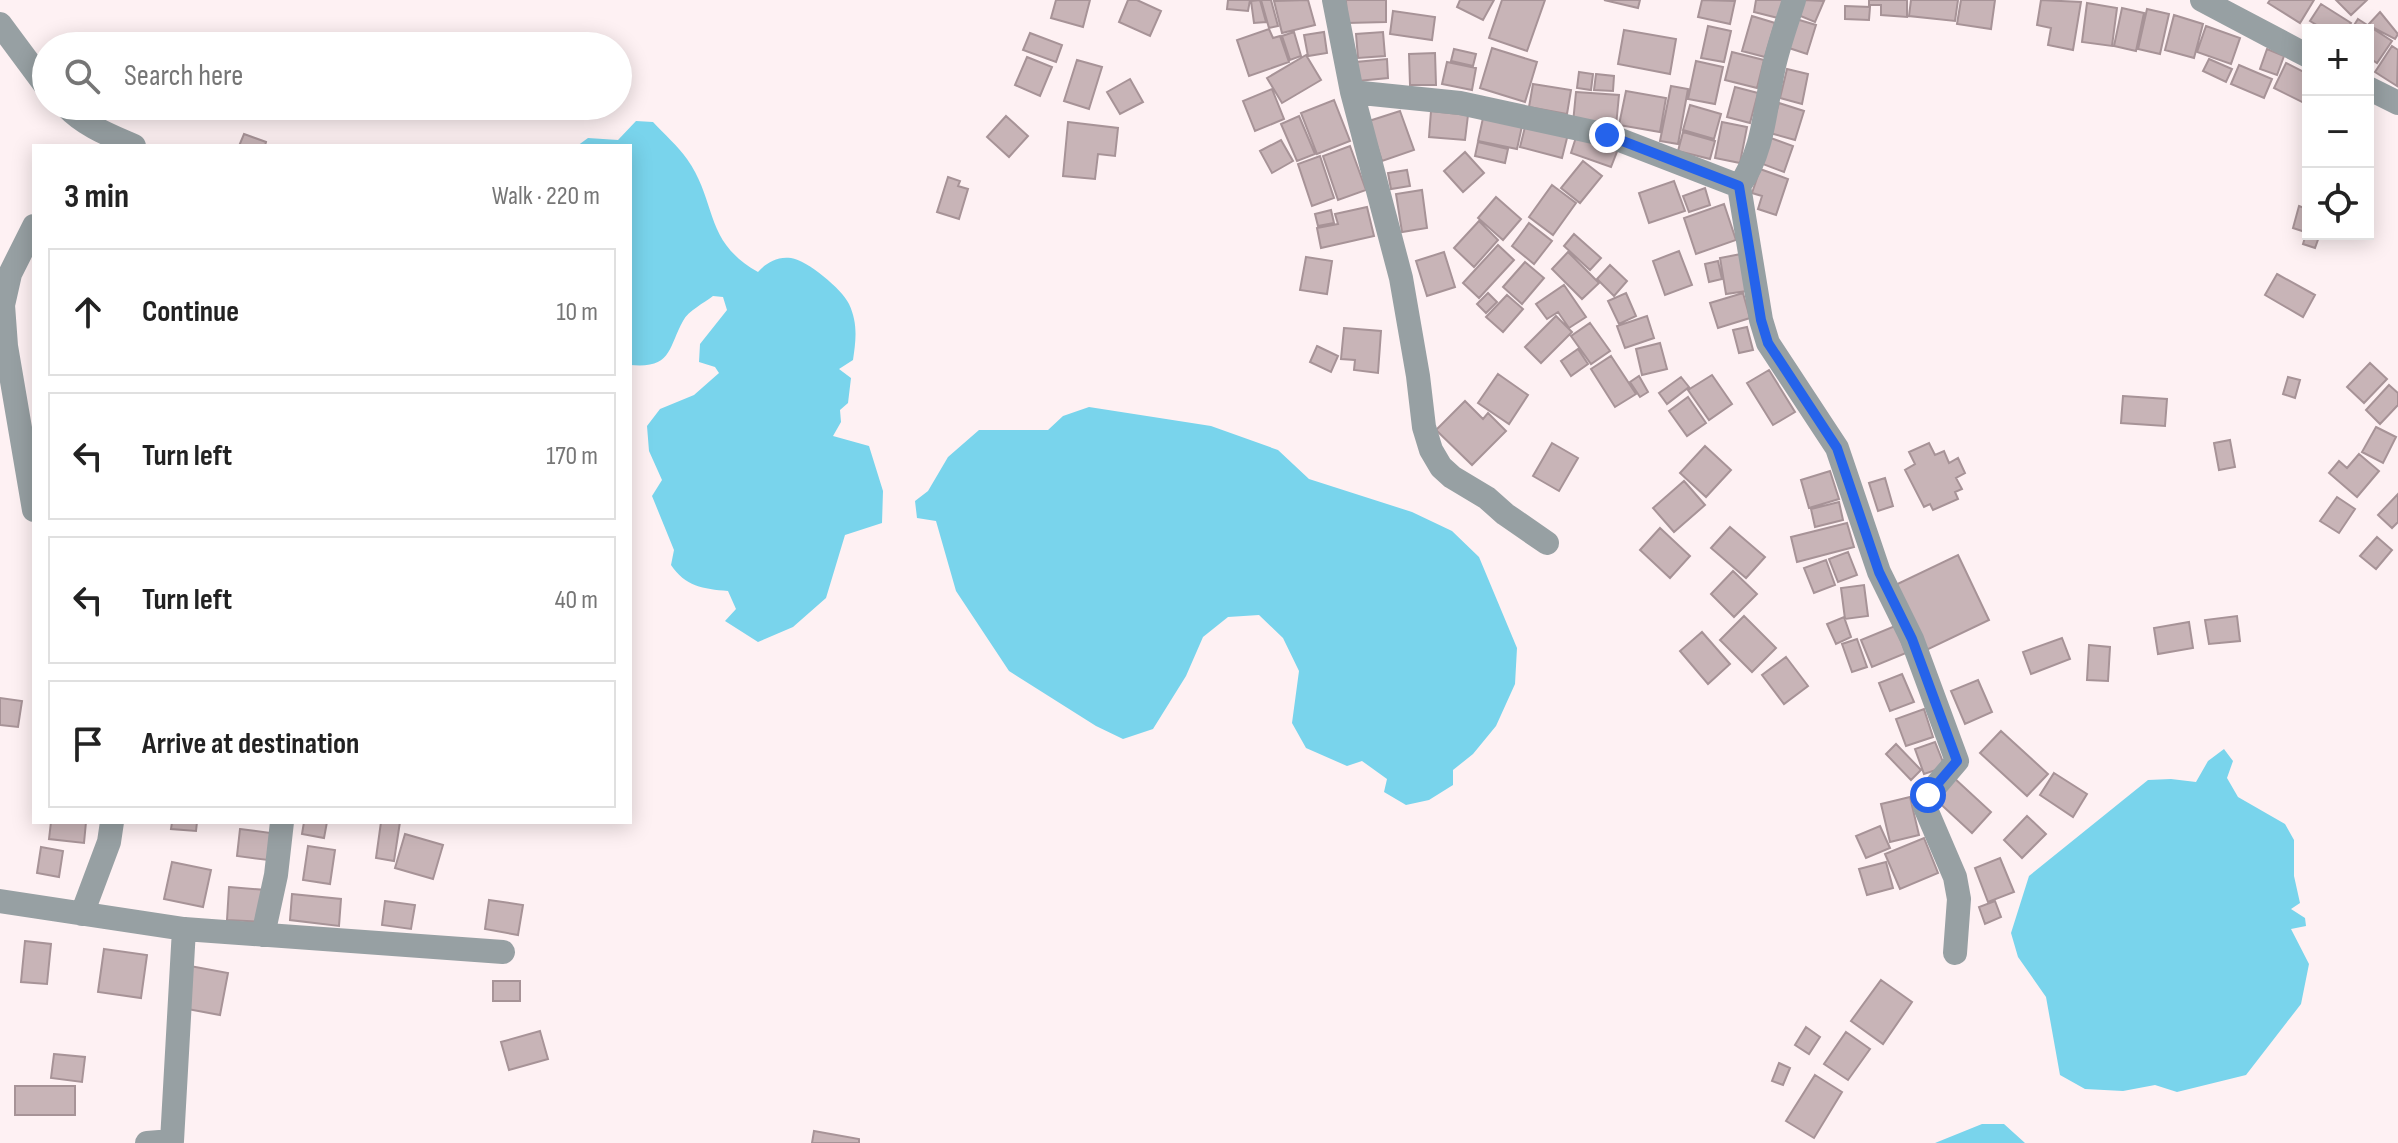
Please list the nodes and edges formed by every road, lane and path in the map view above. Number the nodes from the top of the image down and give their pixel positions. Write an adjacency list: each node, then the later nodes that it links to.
1 (1334, 0): 8 (street)
2 (1794, 0): 12 (street)
3 (2202, 0): 5 (street)
4 (0, 24): 6 (street)
5 (2302, 53)
6 (32, 67)
7 (2374, 91): 9 (street)
8 (1352, 92): 12 (street); 15 (street)
9 (2398, 103)
10 (88, 137): 11 (street)
11 (124, 144)
12 (1739, 186): 23 (street)
13 (32, 230): 14 (street)
14 (32, 498)
15 (1547, 543)
16 (112, 824): 19 (street)
17 (282, 824): 21 (street)
18 (0, 901): 19 (street)
19 (82, 914): 20 (street)
20 (184, 929): 21 (street); 24 (street)
21 (263, 935): 22 (street)
22 (503, 952)
23 (1955, 953)
24 (173, 1142): 25 (street)
25 (147, 1143)

